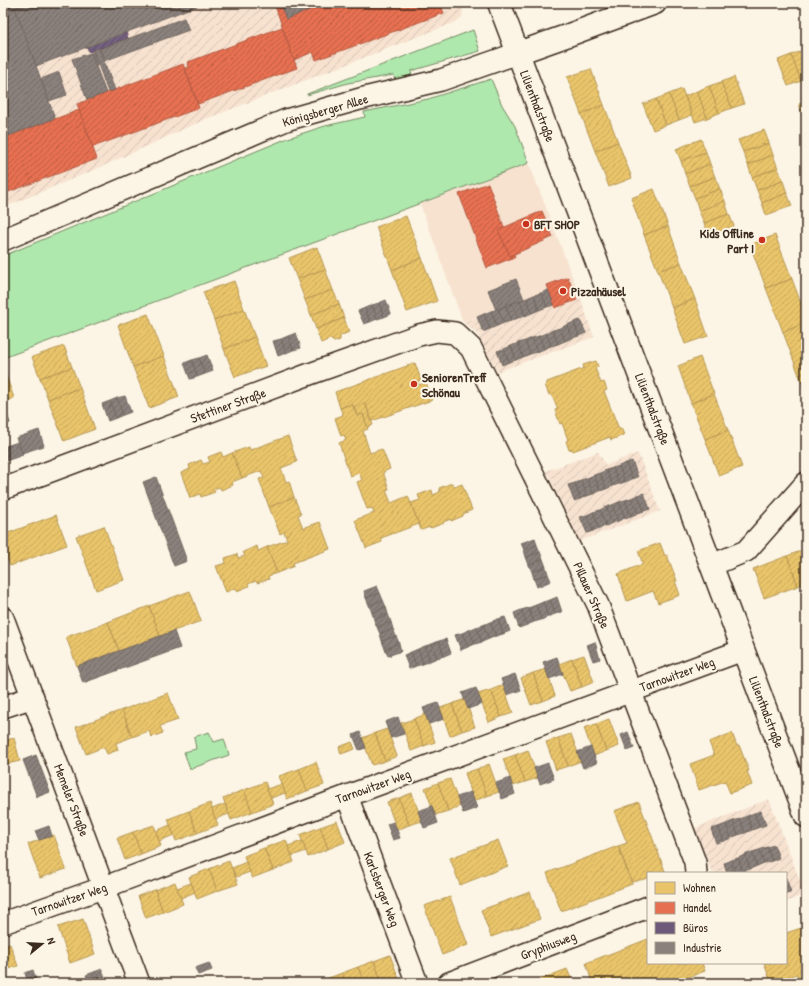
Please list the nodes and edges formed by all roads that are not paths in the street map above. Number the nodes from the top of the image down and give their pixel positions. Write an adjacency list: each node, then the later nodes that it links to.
1 (498, 3): 3 (street, Lilienthalstraße)
2 (655, 3): 3 (street, Königsberger Allee)
3 (518, 53): 4 (street, Königsberger Allee); 8 (street, Lilienthalstraße)
4 (3, 240)
5 (455, 332): 7 (street, Stettiner Straße); 11 (street, Pillauer Straße)
6 (806, 483): 8 (street)
7 (3, 489)
8 (712, 565): 10 (street, Lilienthalstraße)
9 (3, 618): 12 (street, Memeler Straße)
10 (743, 650): 11 (street, Tarnowitzer Weg); 15 (street, Lilienthalstraße)
11 (630, 691): 14 (street, Tarnowitzer Weg); 16 (street, Pillauer Straße)
12 (33, 697): 13 (street); 17 (street, Memeler Straße)
13 (3, 708)
14 (347, 796): 17 (street, Tarnowitzer Weg); 21 (street, Karlsberger Weg)
15 (806, 816)
16 (696, 872)
17 (105, 887): 19 (street, Tarnowitzer Weg); 20 (street, Memeler Straße)
18 (647, 908): 22 (street, Gryphiusweg)
19 (3, 923)
20 (139, 983)
21 (418, 983)
22 (449, 983)

